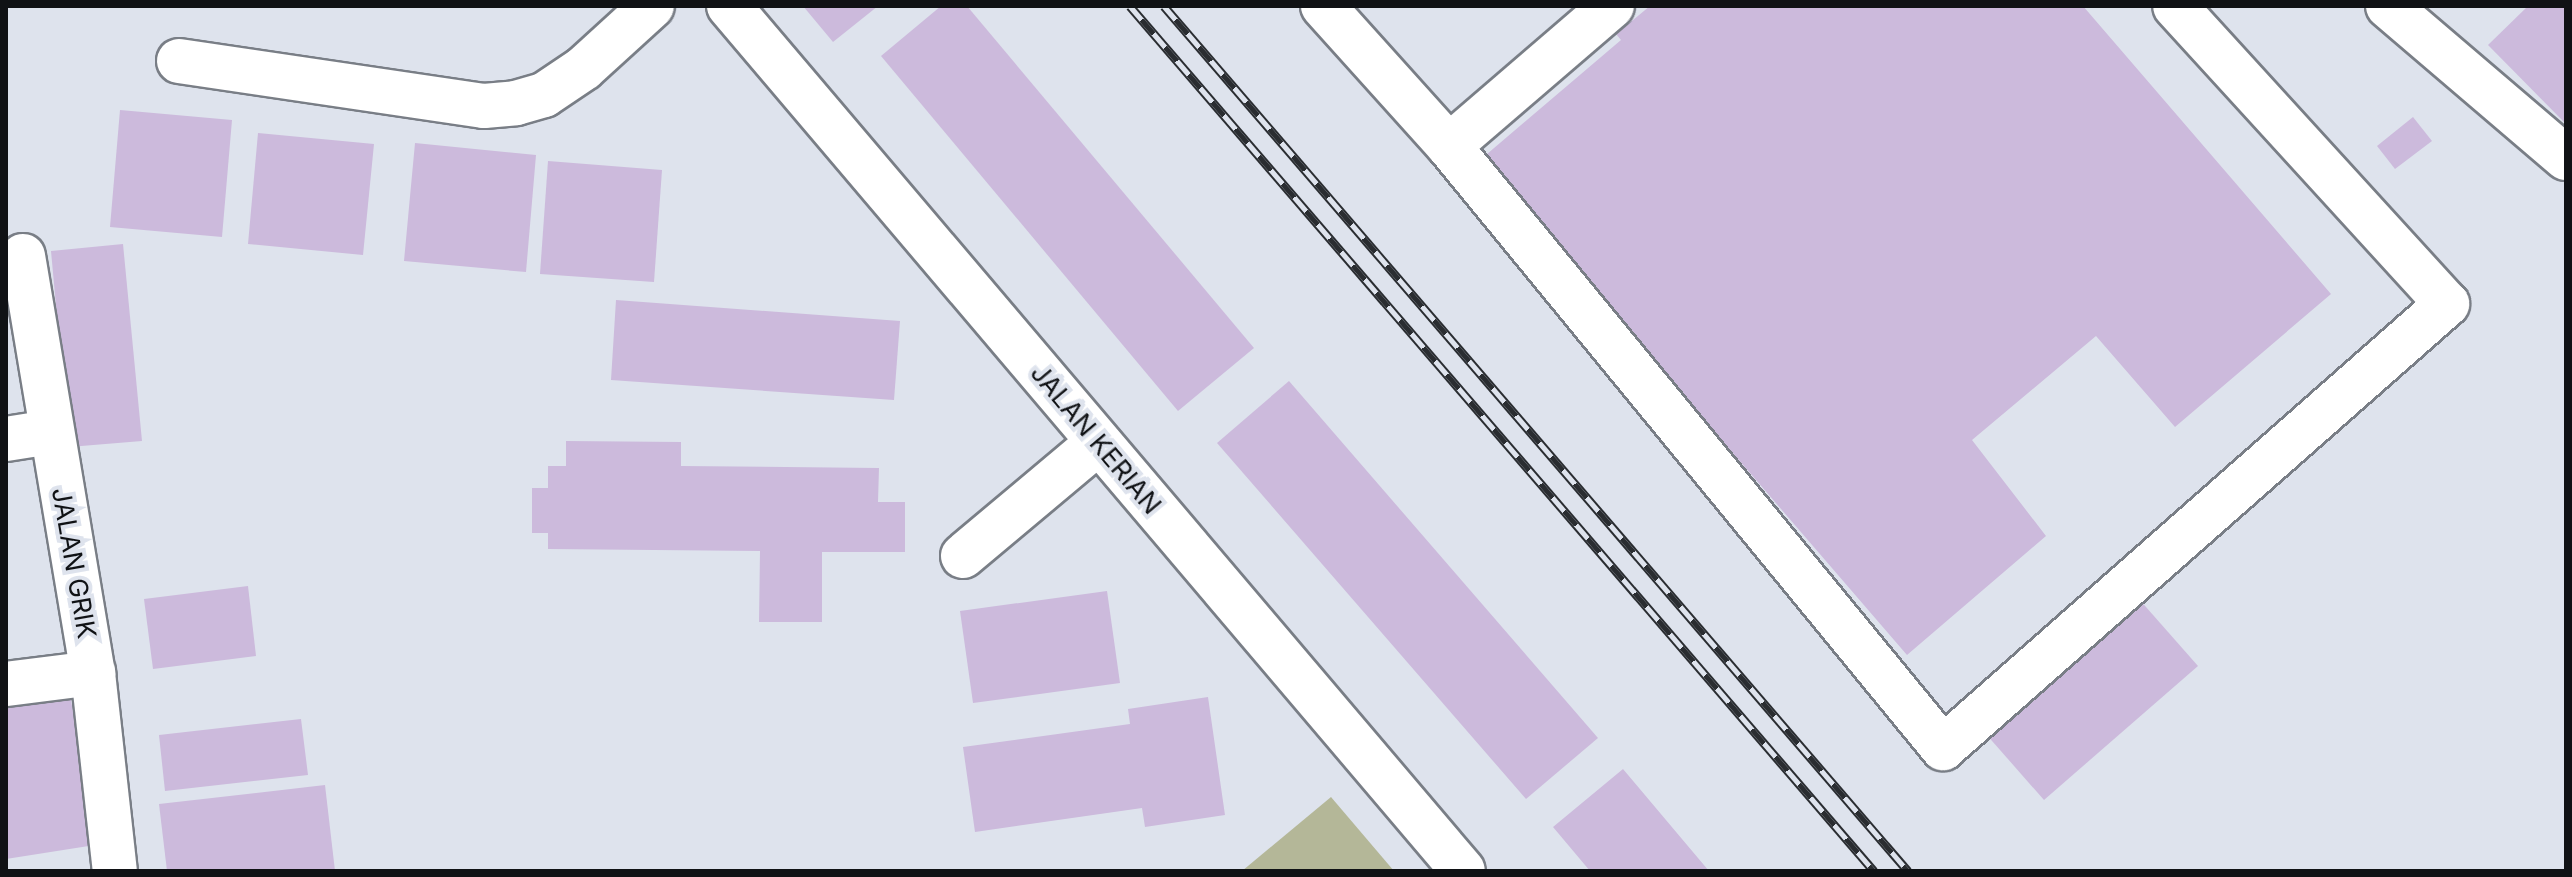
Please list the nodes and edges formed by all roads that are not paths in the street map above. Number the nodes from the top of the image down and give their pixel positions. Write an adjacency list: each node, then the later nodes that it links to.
1 (652, 6): 7 (street)
2 (729, 6): 13 (street, JALAN KERIAN)
3 (1323, 6): 8 (street)
4 (1612, 6): 8 (street)
5 (2175, 6): 8 (street)
6 (2413, 14): 9 (street)
7 (179, 61)
8 (1449, 146)
9 (2566, 158)
10 (23, 256): 11 (street, JALAN GRIK)
11 (50, 432): 12 (street); 15 (street, JALAN GRIK)
12 (6, 439)
13 (1099, 442): 14 (street); 18 (street, JALAN KERIAN)
14 (963, 556)
15 (93, 673): 16 (street); 17 (street, JALAN GRIK)
16 (6, 684)
17 (115, 871)
18 (1463, 871)

